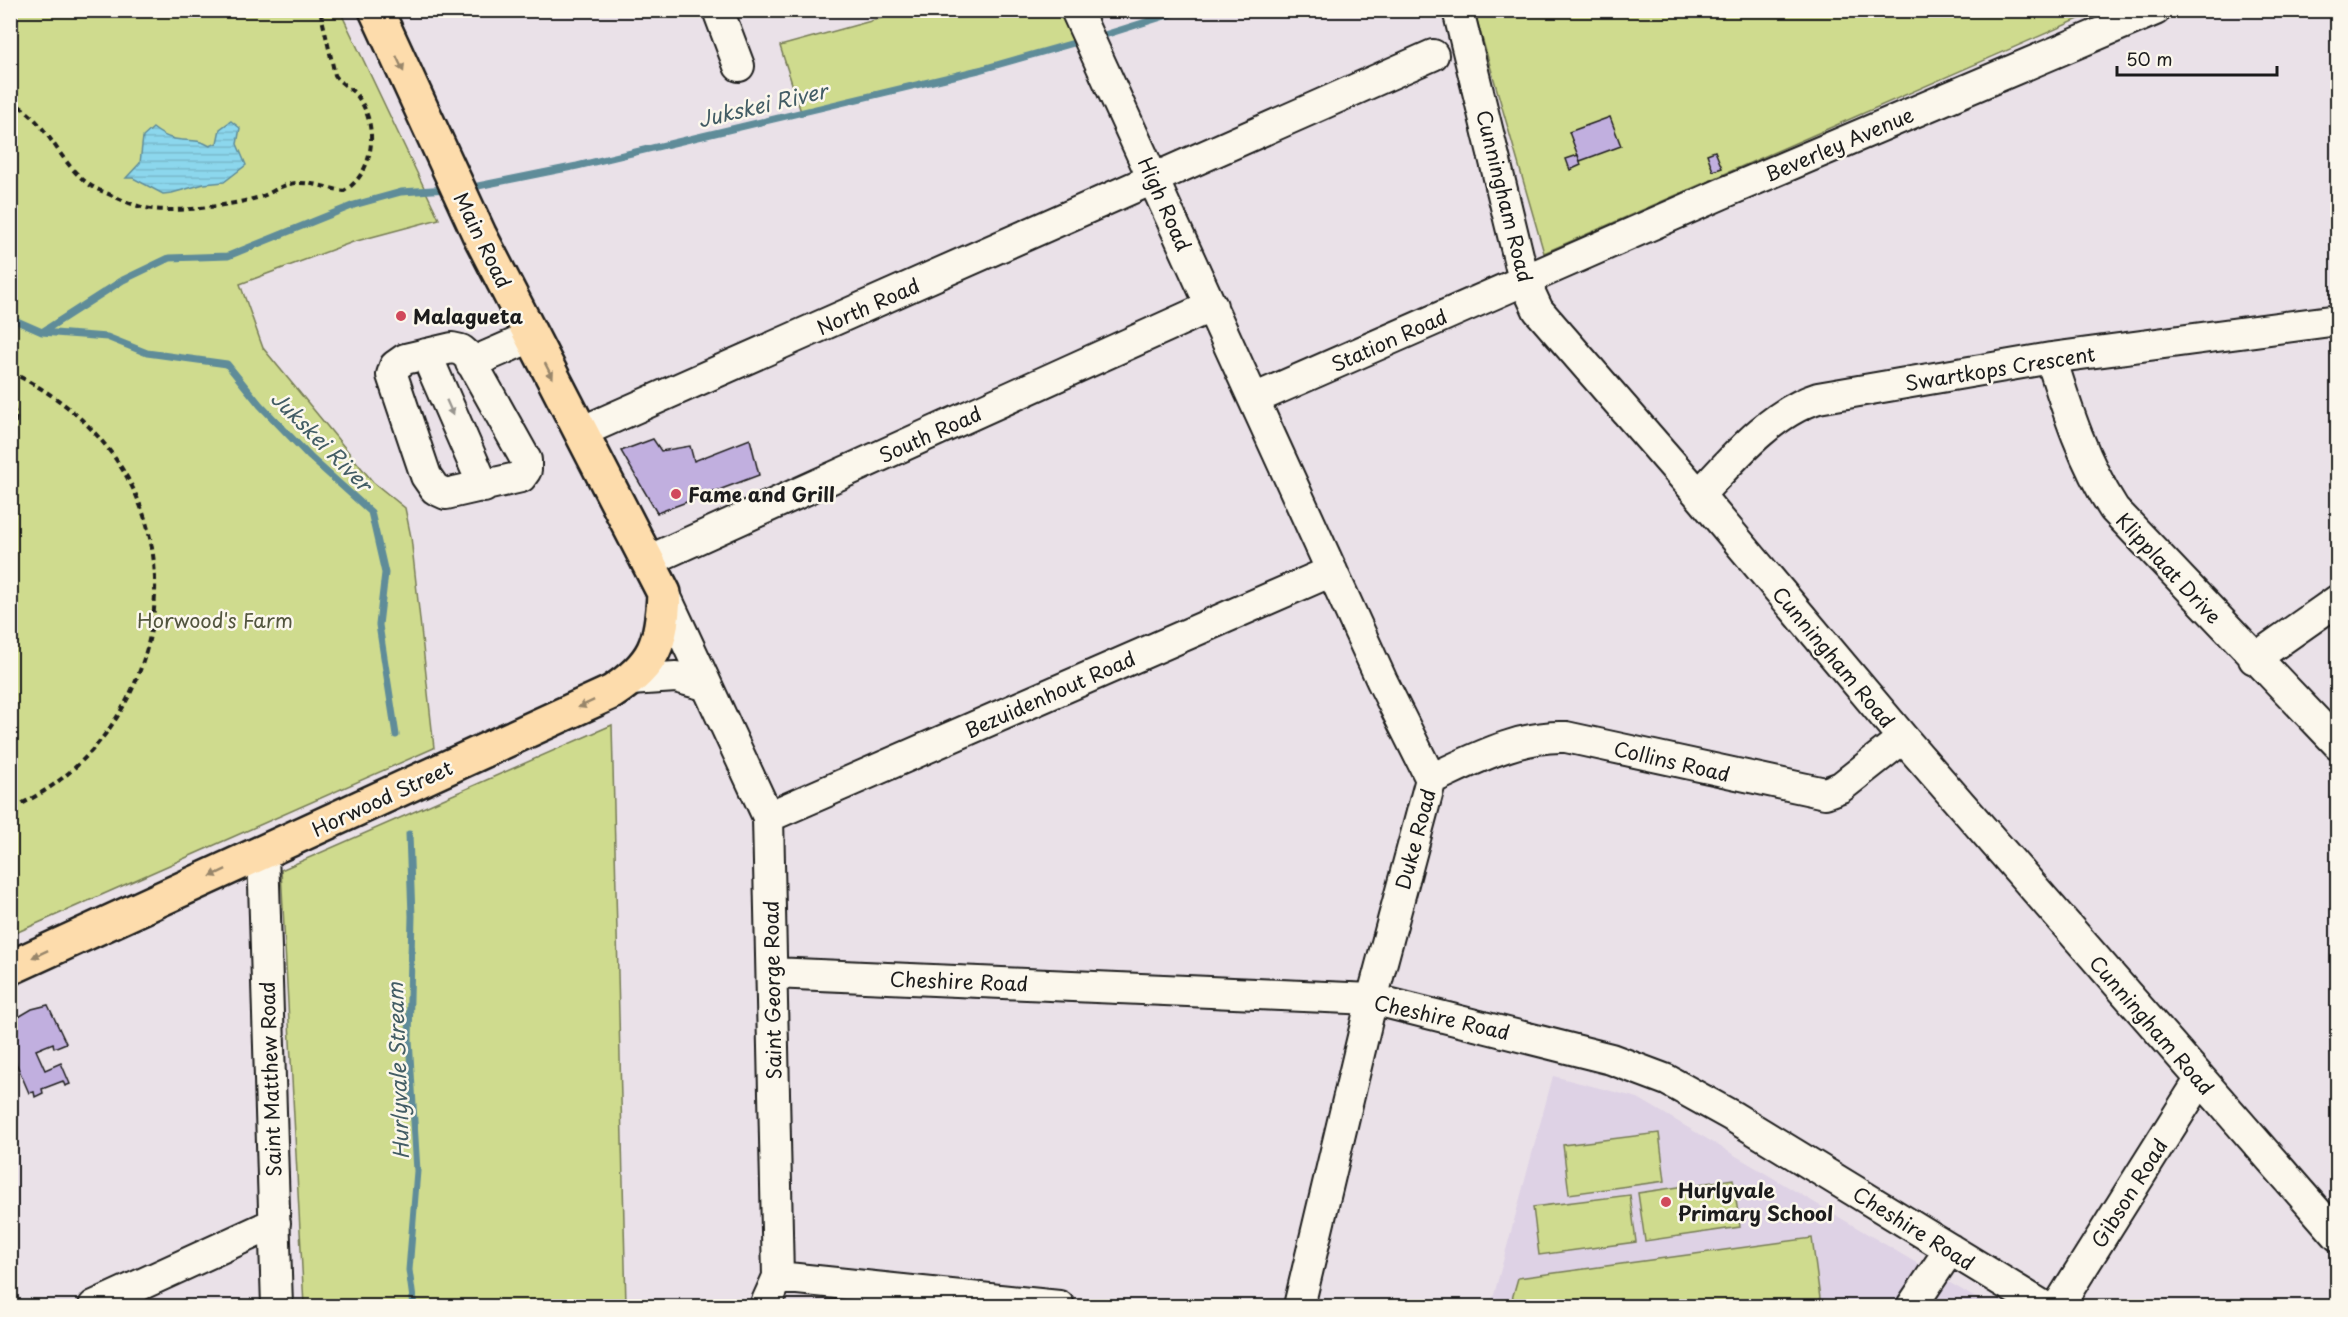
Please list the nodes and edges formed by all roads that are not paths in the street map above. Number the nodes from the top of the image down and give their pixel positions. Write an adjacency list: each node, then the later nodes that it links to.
1 (376, 10): 12 (main road, Main Road, one-way to 12)
2 (718, 10): 7 (street)
3 (1076, 10): 8 (street, High Road)
4 (1458, 10): 9 (street, Cunningham Road)
5 (2155, 10): 9 (street, Beverley Avenue)
6 (1433, 55): 8 (street, North Road)
7 (739, 66)
8 (1155, 180): 10 (street, High Road); 17 (street, North Road)
9 (1524, 280): 16 (street, Station Road); 19 (street, Cunningham Road)
10 (1212, 306): 16 (street, High Road); 20 (street, South Road)
11 (2337, 320): 14 (street, Swartkops Crescent)
12 (531, 337): 15 (street); 17 (main road, Main Road, one-way to 17)
13 (426, 354): 15 (street); 18 (street, one-way to 18); 18 (street)
14 (2051, 358): 19 (street, Swartkops Crescent); 24 (street, Klipplaat Drive)
15 (471, 363): 18 (street)
16 (1254, 399): 21 (street, Duke Road)
17 (581, 432): 20 (main road, Main Road)
18 (484, 487)
19 (1699, 495): 27 (street, Cunningham Road)
20 (648, 561): 22 (main road, Horwood Street)
21 (1332, 571): 29 (street, Duke Road); 30 (street, Bezuidenhout Road)
22 (664, 593): 25 (main road, Horwood Street); 26 (street, Saint George Road)
23 (2337, 600): 24 (street)
24 (2254, 659): 28 (street, Klipplaat Drive)
25 (630, 680): 26 (street); 31 (main road, Horwood Street, one-way to 31)
26 (705, 685): 30 (street, Saint George Road)
27 (1903, 738): 29 (street, Collins Road); 35 (street, Cunningham Road)
28 (2337, 744)
29 (1431, 779): 34 (street, Duke Road)
30 (768, 817): 33 (street, Saint George Road)
31 (263, 852): 32 (main road, Horwood Street, one-way to 32); 36 (street, Saint Matthew Road)
32 (10, 968)
33 (772, 973): 34 (street, Cheshire Road); 39 (street, Saint George Road)
34 (1372, 999): 38 (street, Cheshire Road); 44 (street, Duke Road)
35 (2200, 1080): 37 (street, Cunningham Road); 47 (street, Gibson Road)
36 (275, 1223): 40 (street); 41 (street, Saint Matthew Road)
37 (2337, 1236)
38 (1950, 1250): 45 (street); 46 (street, Cheshire Road)
39 (778, 1276): 42 (street, Saint George Road); 43 (street)
40 (94, 1306)
41 (276, 1306)
42 (765, 1306)
43 (1059, 1306)
44 (1299, 1306)
45 (1913, 1306)
46 (2043, 1306)
47 (2058, 1306)

